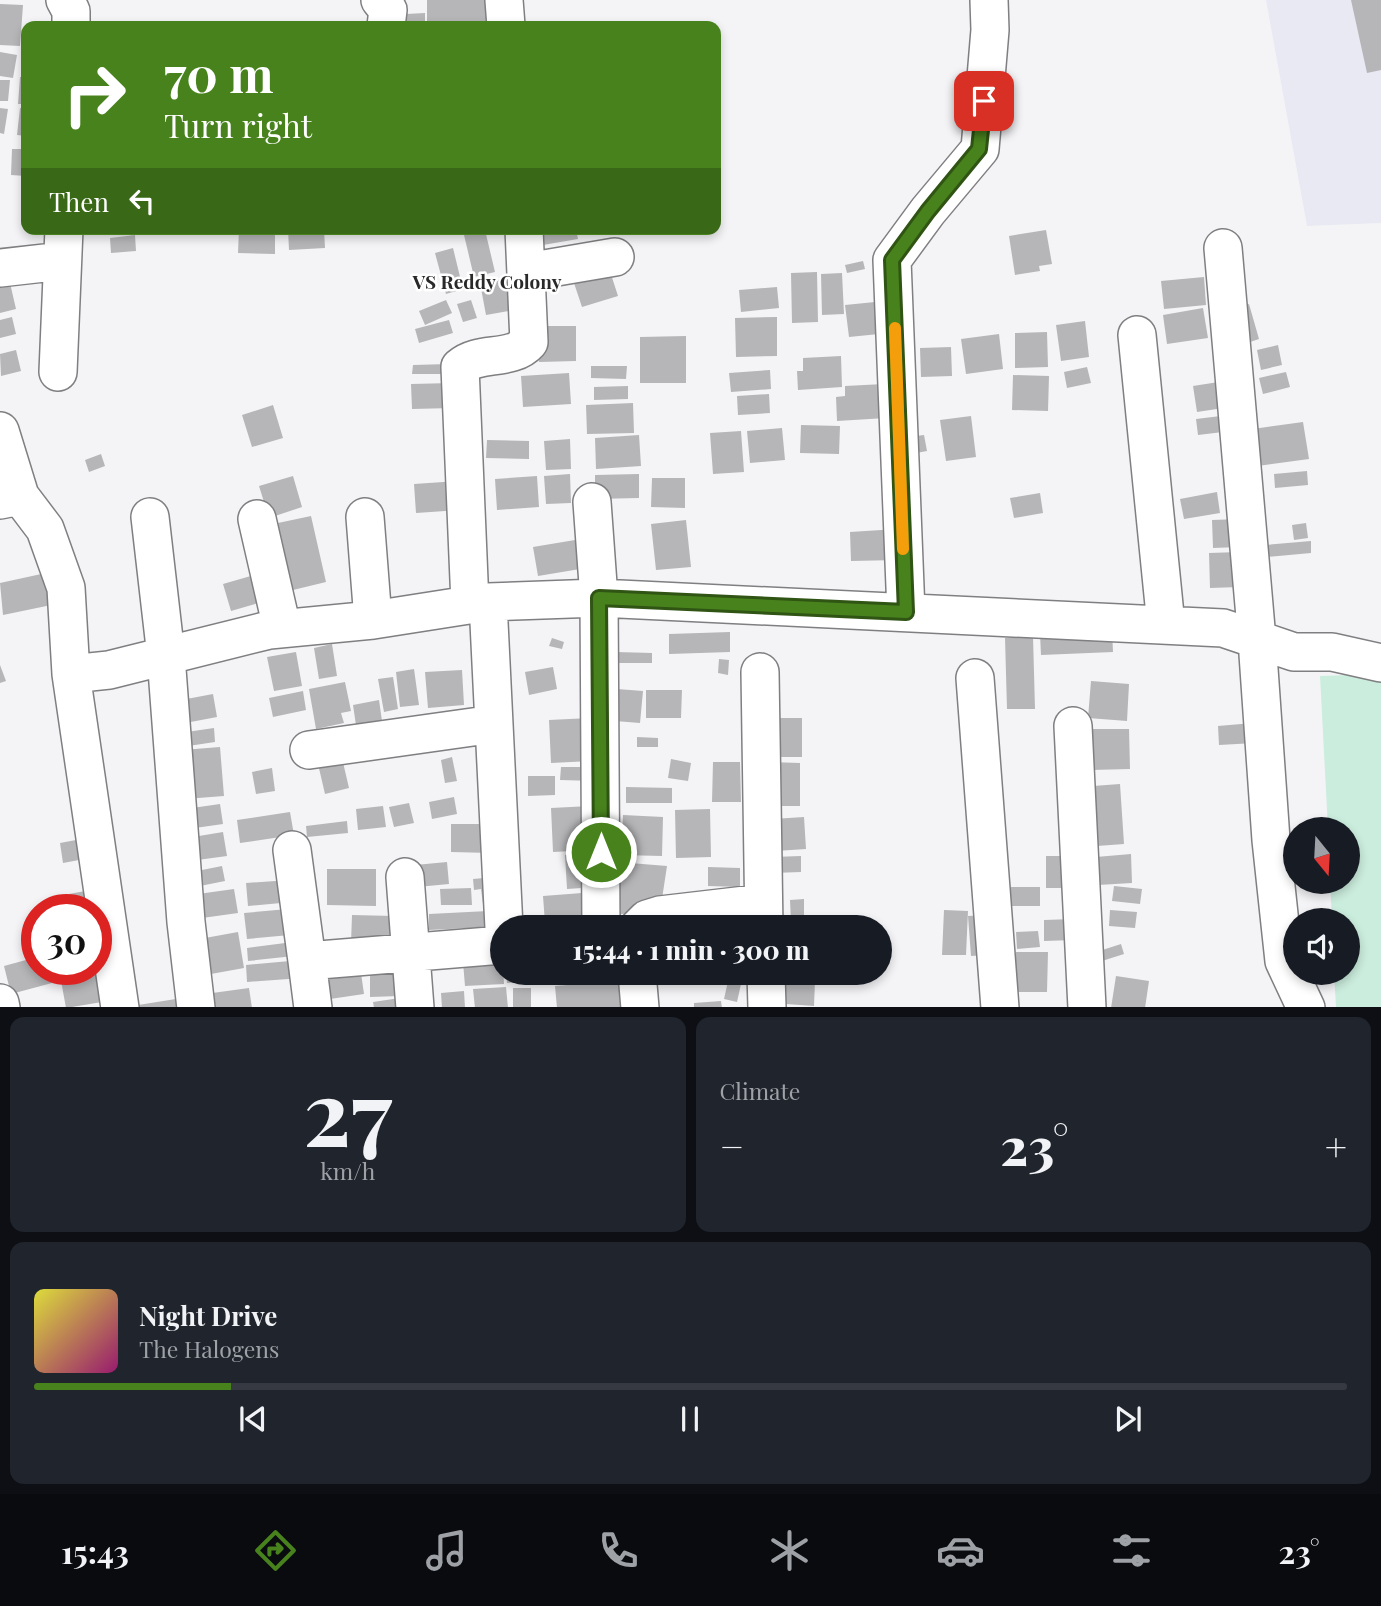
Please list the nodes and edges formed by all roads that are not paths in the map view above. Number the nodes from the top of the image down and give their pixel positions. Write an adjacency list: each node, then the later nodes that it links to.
1 (65, 0): 5 (street)
2 (380, 0): 6 (street)
3 (504, 0): 7 (street)
4 (989, 0): 24 (street)
5 (71, 21)
6 (387, 21)
7 (506, 21)
8 (524, 235): 13 (street)
9 (63, 245): 12 (street); 15 (street)
10 (1223, 248): 28 (street)
11 (615, 257): 13 (street)
12 (0, 268)
13 (527, 272): 23 (street)
14 (1137, 335): 26 (street)
15 (58, 372)
16 (0, 431): 17 (street)
17 (10, 498): 32 (street)
18 (592, 502): 22 (street)
19 (150, 517): 29 (street)
20 (365, 517): 25 (street)
21 (257, 519): 27 (street)
22 (599, 598): 23 (street); 24 (street); 40 (street)
23 (479, 603): 25 (street); 34 (street)
24 (906, 612): 26 (street)
25 (373, 620): 27 (street)
26 (1166, 625): 28 (street)
27 (282, 628): 29 (street)
28 (1257, 640): 30 (street); 55 (street)
29 (166, 656): 32 (street); 48 (street)
30 (1381, 663)
31 (760, 672): 41 (street)
32 (71, 674): 47 (street)
33 (975, 678): 53 (street)
34 (494, 724): 36 (street); 39 (street)
35 (1073, 726): 54 (street)
36 (309, 750)
37 (292, 850): 44 (street)
38 (405, 877): 43 (street)
39 (503, 915)
40 (601, 915)
41 (764, 915)
42 (490, 946): 43 (street)
43 (409, 952): 44 (street); 50 (street)
44 (307, 961): 49 (street)
45 (638, 985): 51 (street)
46 (767, 985): 52 (street)
47 (120, 1007)
48 (196, 1007)
49 (313, 1007)
50 (415, 1007)
51 (640, 1007)
52 (768, 1007)
53 (1000, 1007)
54 (1087, 1007)
55 (1306, 1007)

